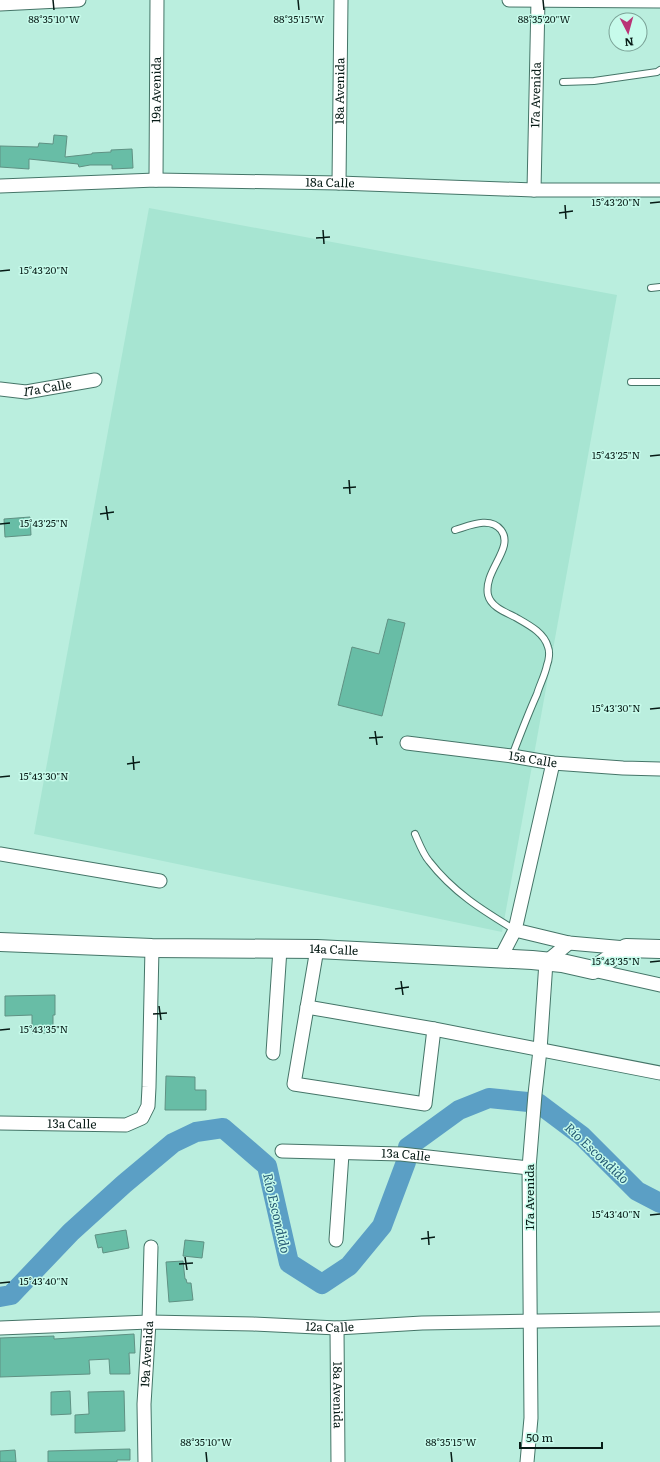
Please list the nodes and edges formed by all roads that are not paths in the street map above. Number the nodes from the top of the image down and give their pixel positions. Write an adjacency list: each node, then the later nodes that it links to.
1 (79, 0): 7 (street)
2 (157, 0): 10 (street, 19a Avenida)
3 (341, 0): 11 (street, 18a Avenida)
4 (509, 0): 5 (street)
5 (538, 0): 6 (street); 13 (street, 17a Avenida)
6 (660, 1)
7 (0, 4)
8 (660, 70): 9 (lane)
9 (563, 82)
10 (156, 180): 11 (street, 18a Calle); 12 (street, 18a Calle)
11 (339, 183): 13 (street, 18a Calle)
12 (0, 186)
13 (534, 190): 14 (street, 18a Calle)
14 (660, 190)
15 (660, 287): 16 (lane)
16 (651, 288)
17 (95, 380): 20 (street, 17a Calle)
18 (631, 382): 19 (lane)
19 (660, 382)
20 (0, 389)
21 (455, 530): 23 (lane)
22 (407, 743): 23 (street, 15a Calle)
23 (512, 756): 24 (street, 15a Calle)
24 (553, 764): 25 (street, 15a Calle); 29 (street)
25 (660, 769)
26 (415, 834): 29 (lane)
27 (0, 854): 28 (street)
28 (160, 881)
29 (515, 930): 31 (street); 37 (street)
30 (0, 942): 32 (street, 14a Calle)
31 (569, 943): 33 (street); 38 (street)
32 (152, 948): 35 (street, 14a Calle); 46 (street, 13a Calle)
33 (626, 948): 34 (street); 39 (street)
34 (660, 948)
35 (280, 949): 36 (street, 14a Calle); 44 (street)
36 (317, 949): 37 (street, 14a Calle); 41 (street)
37 (500, 959): 38 (street, 14a Calle)
38 (546, 962): 39 (street, 14a Calle); 43 (street, 17a Avenida)
39 (593, 970): 40 (street)
40 (660, 985)
41 (307, 1008): 42 (street); 42 (street)
42 (434, 1029): 43 (street)
43 (540, 1050): 45 (street); 49 (street, 17a Avenida)
44 (273, 1053)
45 (660, 1073)
46 (0, 1123)
47 (282, 1151): 48 (street, 13a Calle)
48 (342, 1154): 49 (street, 13a Calle); 50 (street)
49 (529, 1168): 53 (street, 17a Avenida)
50 (336, 1240)
51 (151, 1247): 54 (street, 19a Avenida)
52 (660, 1319): 53 (street, 12a Calle)
53 (530, 1321): 56 (street, 12a Calle); 59 (street, 17a Avenida)
54 (149, 1322): 55 (street, 12a Calle); 56 (street, 12a Calle); 57 (street, 19a Avenida)
55 (0, 1328)
56 (337, 1328): 58 (street, 18a Avenida)
57 (145, 1462)
58 (338, 1462)
59 (527, 1462)

